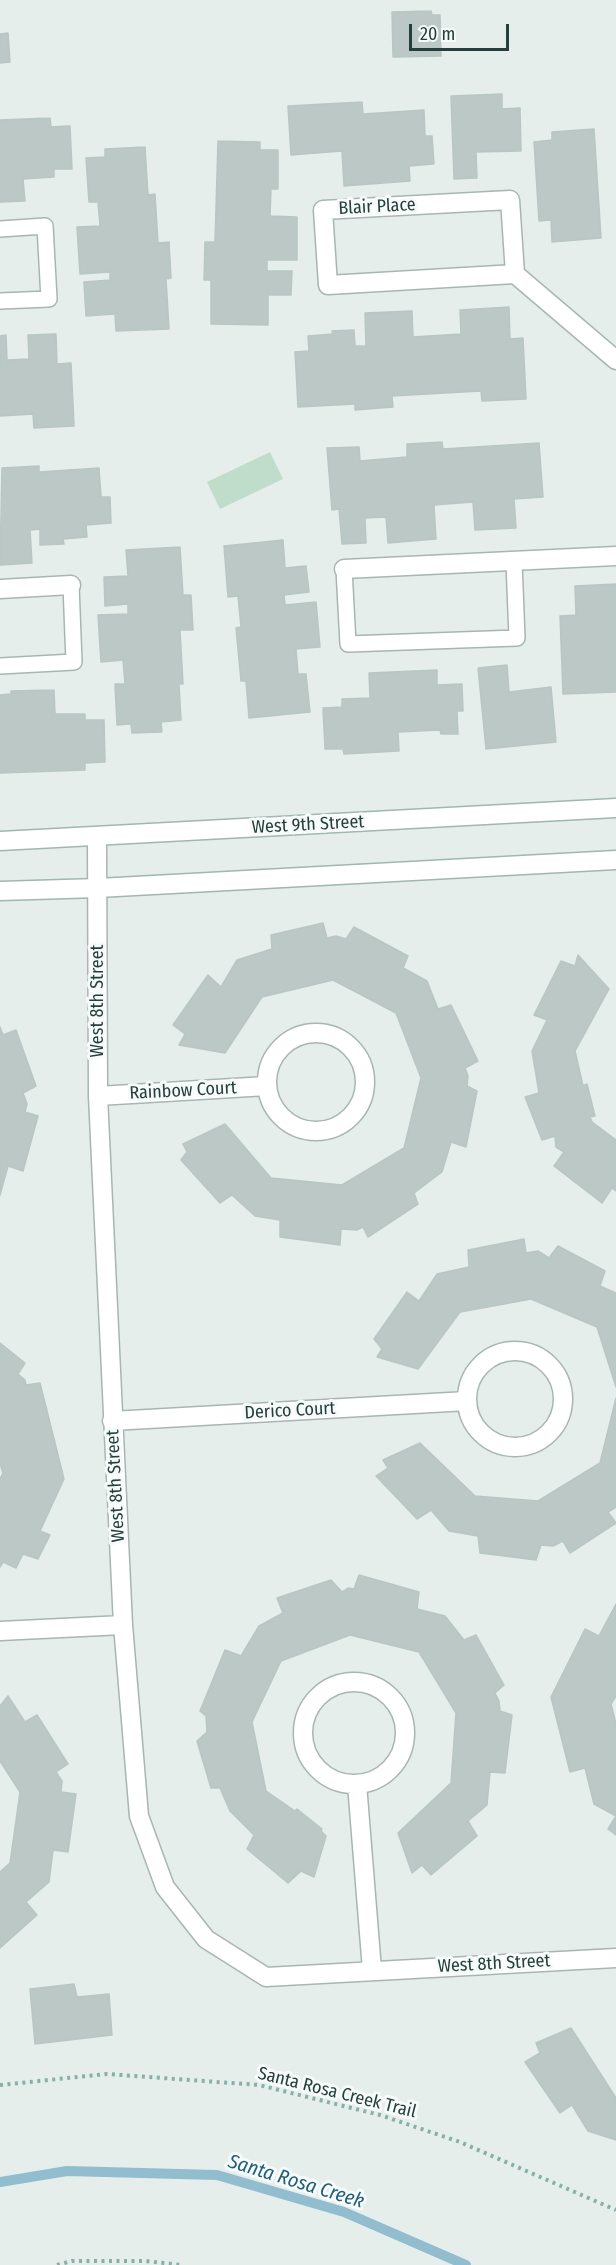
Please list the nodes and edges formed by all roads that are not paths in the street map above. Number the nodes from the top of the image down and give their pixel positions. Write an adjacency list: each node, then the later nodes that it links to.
1 (0, 228): 3 (lane)
2 (515, 274): 2 (street, Blair Place); 4 (street)
3 (0, 302)
4 (616, 360)
5 (616, 556): 6 (street)
6 (514, 562): 7 (street); 7 (lane)
7 (344, 569)
8 (70, 585): 9 (street); 10 (lane)
9 (0, 589)
10 (0, 666)
11 (616, 808): 12 (street, West 9th Street)
12 (97, 837): 13 (street, West 9th Street); 15 (street, West 8th Street)
13 (0, 842)
14 (616, 860): 15 (street)
15 (98, 888): 16 (street); 18 (street, West 8th Street)
16 (0, 891)
17 (267, 1086): 17 (street); 18 (street, Rainbow Court)
18 (98, 1096): 20 (street, West 8th Street)
19 (467, 1401): 19 (street); 20 (street, Derico Court)
20 (112, 1421): 21 (street, West 8th Street)
21 (123, 1625): 22 (street); 25 (street, West 8th Street)
22 (0, 1631)
23 (357, 1784): 23 (street); 25 (street)
24 (616, 1958): 25 (street, West 8th Street)
25 (372, 1970)

